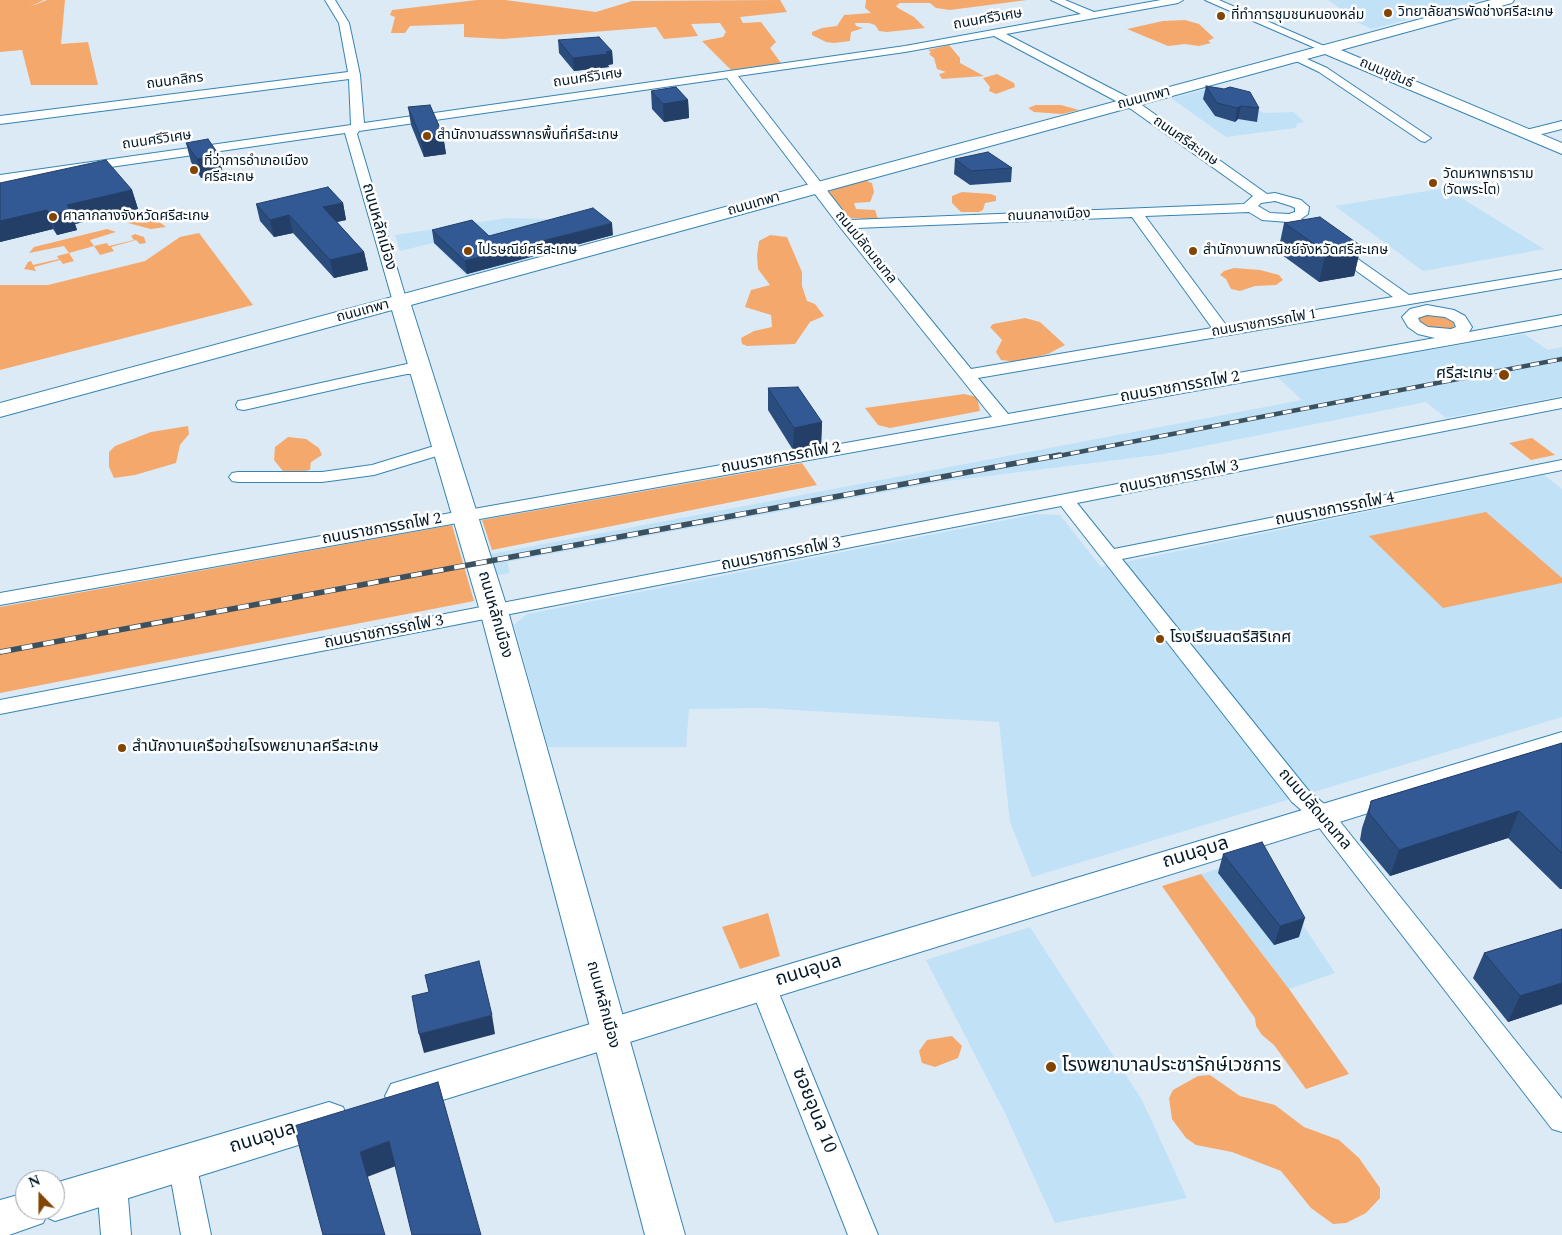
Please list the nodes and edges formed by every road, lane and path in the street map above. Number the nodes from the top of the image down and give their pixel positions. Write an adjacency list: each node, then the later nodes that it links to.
1 (330, 0): 11 (street, ถนนหลักเมือง)
2 (1056, 0): 6 (street)
3 (1178, 0): 6 (street, ถนนศรีวิเศษ)
4 (1210, 0): 8 (street, ถนนขุขันธ์)
5 (1507, 0): 8 (main road, ถนนเทพา)
6 (1094, 16): 7 (street, ถนนศรีวิเศษ)
7 (998, 34): 10 (street, ถนนศรีวิเศษ); 12 (street, ถนนศรีสะเกษ)
8 (1326, 49): 9 (main road, ถนนเทพา); 16 (main road, ถนนขุขันธ์)
9 (1296, 57): 12 (main road, ถนนเทพา); 17 (street)
10 (730, 74): 15 (street, ถนนศรีวิเศษ); 20 (street, ถนนปลัดมณฑล)
11 (354, 75): 13 (street, ถนนกสิกร); 15 (street, ถนนหลักเมือง)
12 (1128, 103): 20 (main road, ถนนเทพา); 21 (street, ถนนศรีสะเกษ)
13 (0, 120)
14 (1562, 125): 16 (street)
15 (354, 128): 19 (street, ถนนศรีวิเศษ); 27 (street, ถนนหลักเมือง)
16 (1526, 134): 18 (main road, ถนนขุขันธ์)
17 (1424, 138)
18 (1562, 149)
19 (0, 179)
20 (817, 188): 25 (street, ถนนปลัดมณฑล); 27 (main road, ถนนเทพา)
21 (1264, 198): 22 (street); 24 (street)
22 (1252, 208): 23 (street, ถนนกลางเมือง); 24 (street)
23 (1134, 212): 25 (street, ถนนกลางเมือง); 31 (street)
24 (1291, 218): 29 (street)
25 (845, 224): 35 (street, ถนนปลัดมณฑล)
26 (1562, 274): 28 (street)
27 (400, 302): 34 (main road, ถนนหลักเมือง); 38 (main road, ถนนเทพา)
28 (1434, 303): 29 (street, ถนนราชการรถไฟ 1); 32 (street)
29 (1410, 308): 31 (street, ถนนราชการรถไฟ 1); 33 (street)
30 (1562, 320): 32 (street, ถนนราชการรถไฟ 2)
31 (1222, 331): 35 (street, ถนนราชการรถไฟ 1)
32 (1456, 337): 33 (street, ถนนราชการรถไฟ 2)
33 (1423, 338): 40 (street, ถนนราชการรถไฟ 2)
34 (420, 369): 37 (street); 41 (main road, ถนนหลักเมือง)
35 (967, 375): 40 (street, ถนนปลัดมณฑล)
36 (1554, 404): 39 (street); 44 (street, ถนนราชการรถไฟ 3)
37 (244, 405)
38 (0, 410)
39 (1562, 417)
40 (1002, 419): 45 (street, ถนนราชการรถไฟ 2)
41 (444, 448): 43 (street); 45 (main road, ถนนหลักเมือง)
42 (1562, 465): 46 (street, ถนนราชการรถไฟ 4)
43 (238, 477)
44 (1065, 500): 46 (street, ถนนปลัดมณฑล); 48 (street, ถนนราชการรถไฟ 3)
45 (465, 516): 47 (street, ถนนราชการรถไฟ 2); 48 (main road, ถนนหลักเมือง)
46 (1109, 556): 51 (street, ถนนปลัดมณฑล)
47 (0, 598)
48 (494, 611): 49 (street, ถนนราชการรถไฟ 3); 53 (main road, ถนนหลักเมือง)
49 (0, 707)
50 (1562, 742): 51 (main road, ถนนอุบล)
51 (1322, 816): 52 (main road, ถนนอุบล); 54 (street, ถนนปลัดมณฑล)
52 (763, 986): 53 (main road, ถนนอุบล); 63 (street, ซอยอุบล 10)
53 (610, 1033): 55 (main road, ถนนอุบล); 62 (main road, ถนนหลักเมือง)
54 (1562, 1120)
55 (182, 1163): 56 (main road, ถนนอุบล); 61 (street)
56 (112, 1185): 57 (main road, ถนนอุบล); 60 (street)
57 (65, 1199)
58 (15, 1214): 59 (main road)
59 (0, 1219)
60 (116, 1235)
61 (196, 1235)
62 (665, 1235)
63 (863, 1235)

